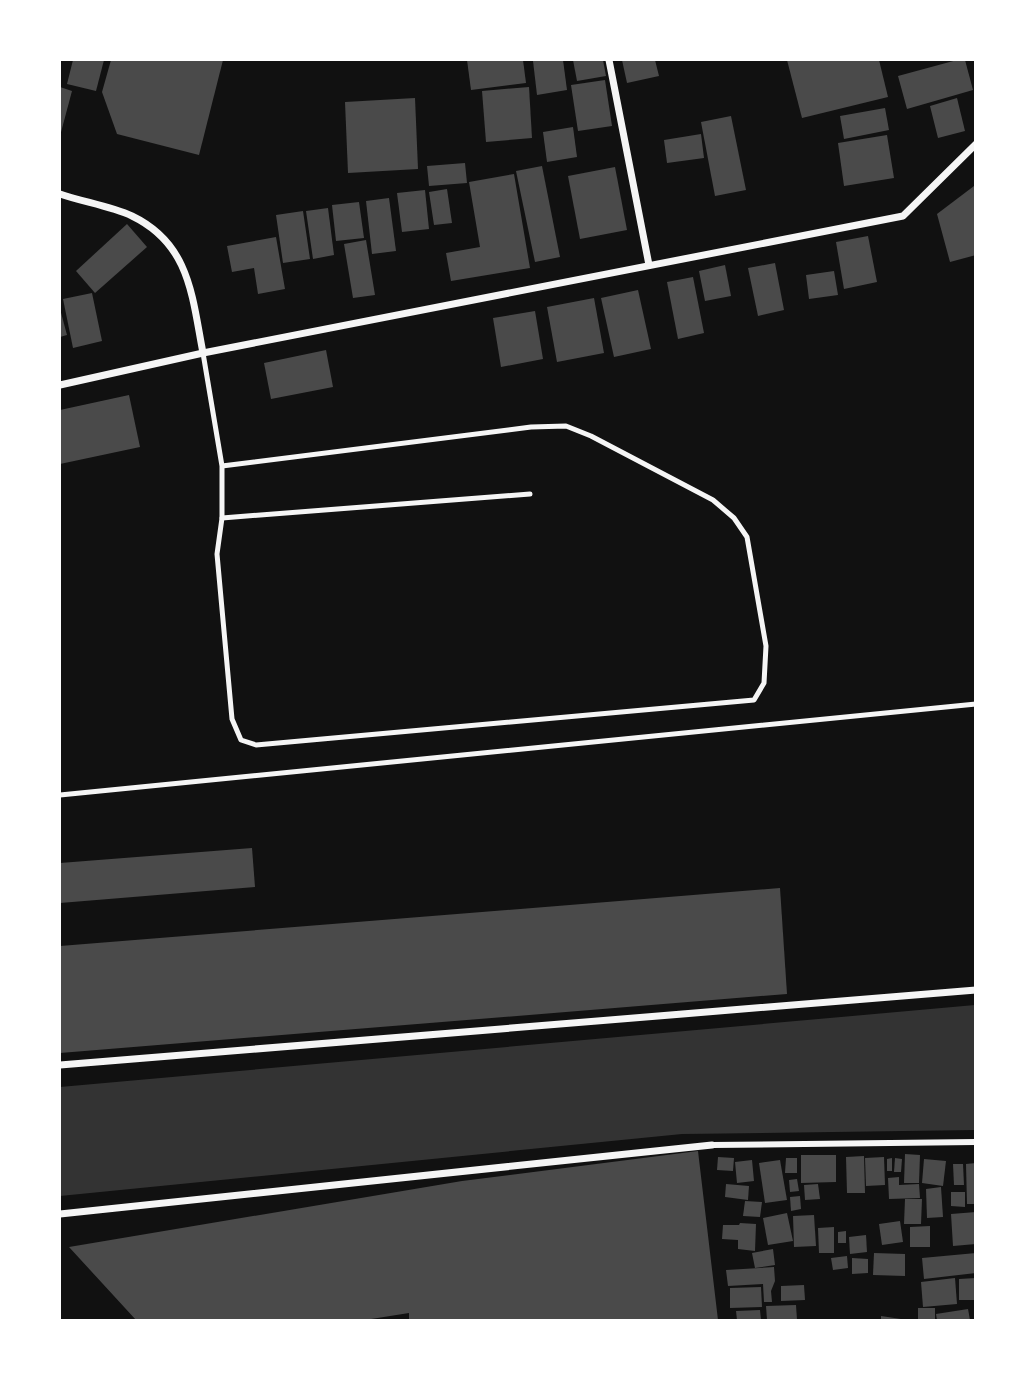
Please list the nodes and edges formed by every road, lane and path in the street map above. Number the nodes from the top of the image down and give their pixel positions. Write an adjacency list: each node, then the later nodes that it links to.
1 (610, 60): 4 (street)
2 (975, 144): 4 (street)
3 (60, 194): 5 (street)
4 (649, 265): 5 (street)
5 (203, 353): 6 (street); 7 (lane)
6 (60, 385)
7 (222, 466): 9 (lane); 9 (lane)
8 (530, 494): 9 (lane)
9 (222, 518)
10 (975, 704): 11 (lane)
11 (60, 795)
12 (975, 990): 13 (street)
13 (60, 1065)
14 (975, 1142): 15 (street)
15 (712, 1144): 16 (street)
16 (60, 1214)

